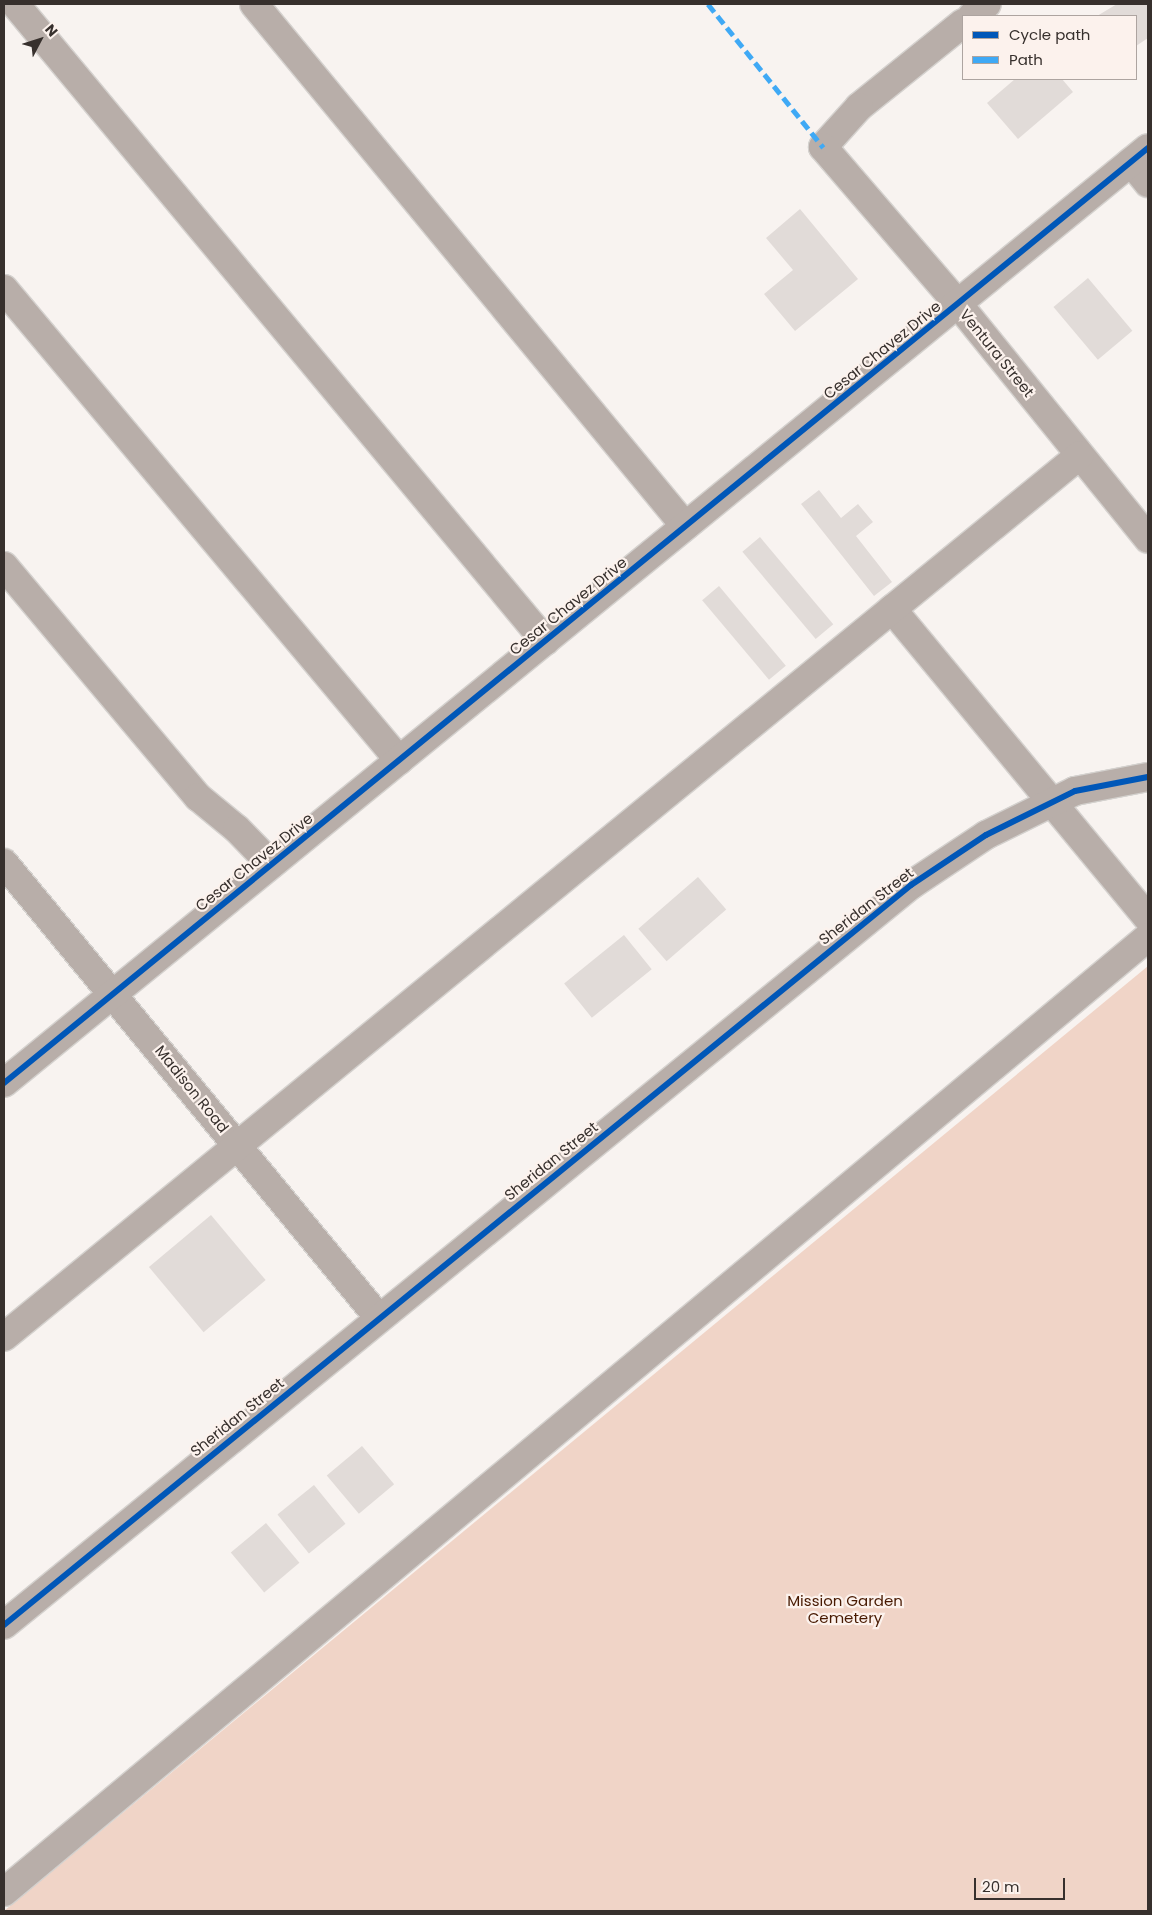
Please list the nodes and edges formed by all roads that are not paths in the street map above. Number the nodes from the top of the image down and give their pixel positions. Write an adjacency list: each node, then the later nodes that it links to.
1 (15, 4): 15 (street)
2 (254, 4): 11 (street)
3 (987, 4): 4 (street)
4 (973, 15)
5 (962, 24): 9 (street, Ventura Street)
6 (1139, 155): 7 (street); 9 (street, Cesar Chavez Drive)
7 (1148, 183)
8 (4, 289): 16 (street)
9 (958, 304): 10 (street, Ventura Street); 11 (street, Cesar Chavez Drive)
10 (1080, 455): 12 (street, Ventura Street); 14 (street)
11 (685, 526): 15 (street, Cesar Chavez Drive)
12 (1148, 539)
13 (4, 566): 20 (street)
14 (892, 609): 18 (street); 25 (street)
15 (545, 641): 16 (street, Cesar Chavez Drive)
16 (398, 760): 20 (street, Cesar Chavez Drive)
17 (1148, 777): 18 (street, Sheridan Street)
18 (1050, 804): 21 (street); 26 (street, Sheridan Street)
19 (4, 863): 23 (street, Madison Road)
20 (271, 864): 23 (street, Cesar Chavez Drive)
21 (1148, 919)
22 (1148, 937): 29 (street)
23 (113, 992): 24 (street, Cesar Chavez Drive); 25 (street, Madison Road)
24 (4, 1083)
25 (238, 1145): 26 (street, Madison Road); 27 (street)
26 (379, 1318): 28 (street, Sheridan Street)
27 (4, 1338)
28 (4, 1625)
29 (4, 1892)

